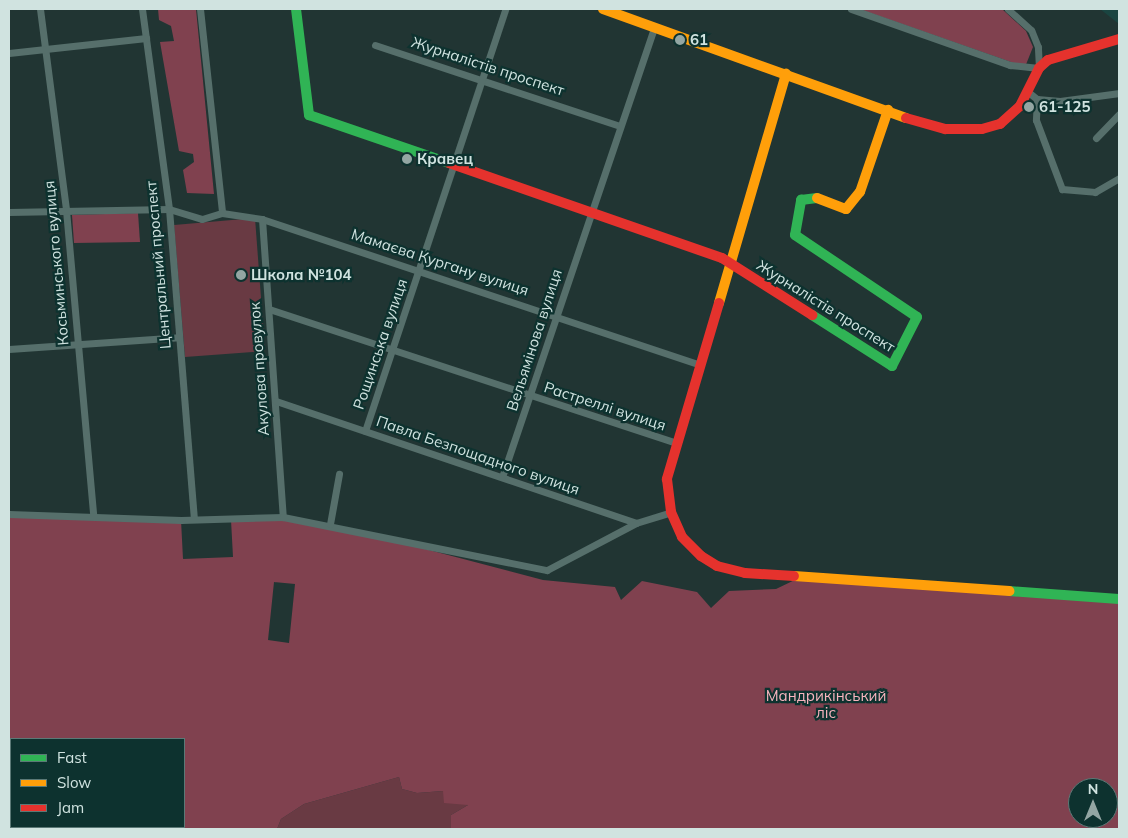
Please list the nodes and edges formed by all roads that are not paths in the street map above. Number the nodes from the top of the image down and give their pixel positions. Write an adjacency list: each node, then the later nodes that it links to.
1 (40, 9): 13 (street, Косьминського вулиця)
2 (142, 9): 10 (street, Центральний проспект)
3 (200, 9): 31 (street)
4 (296, 9): 25 (street)
5 (505, 9): 17 (street, Рощинська вулиця)
6 (603, 9): 9 (street)
7 (851, 9): 15 (street)
8 (1008, 9): 15 (street)
9 (654, 27): 16 (street); 23 (street, Вельямінова вулиця)
10 (146, 38): 13 (street); 27 (street, Центральний проспект)
11 (1119, 40): 15 (street)
12 (375, 45): 17 (street, Журналістів проспект)
13 (45, 49): 14 (street); 28 (street, Косьминського вулиця)
14 (9, 53)
15 (1039, 68): 18 (street)
16 (786, 74): 21 (street); 33 (street)
17 (480, 80): 23 (street, Журналістів проспект); 25 (street, Рощинська вулиця)
18 (1027, 91): 20 (street); 21 (street)
19 (1119, 93): 20 (street)
20 (1037, 99): 26 (street)
21 (888, 110): 33 (street, Журналістів проспект)
22 (1119, 114): 24 (street)
23 (620, 126): 29 (street, Вельямінова вулиця)
24 (1096, 138)
25 (452, 166): 29 (street); 34 (street, Рощинська вулиця)
26 (1119, 178)
27 (169, 209): 28 (street, Мамаєва Кургану вулиця); 31 (street, Мамаєва Кургану вулиця); 37 (street, Центральний проспект)
28 (66, 210): 30 (street, Мамаєва Кургану вулиця); 38 (street, Косьминського вулиця)
29 (591, 211): 33 (street); 36 (street, Вельямінова вулиця)
30 (9, 212)
31 (222, 213): 32 (street, Мамаєва Кургану вулиця)
32 (262, 219): 34 (street, Мамаєва Кургану вулиця); 35 (street, Акулова провулок)
33 (730, 263): 41 (street)
34 (419, 269): 36 (street, Мамаєва Кургану вулиця); 40 (street, Рощинська вулиця)
35 (269, 309): 40 (street, Растреллі вулиця); 43 (street, Акулова провулок)
36 (558, 316): 41 (street, Мамаєва Кургану вулиця); 42 (street, Вельямінова вулиця)
37 (179, 337): 38 (street); 52 (street, Центральний проспект)
38 (76, 344): 39 (street); 50 (street, Косьминського вулиця)
39 (9, 349)
40 (392, 351): 42 (street, Растреллі вулиця); 44 (street, Рощинська вулиця)
41 (699, 364): 45 (street)
42 (531, 396): 45 (street, Растреллі вулиця); 47 (street, Вельямінова вулиця)
43 (276, 401): 44 (street, Павла Безпощадного вулиця); 51 (street, Акулова провулок)
44 (365, 431): 47 (street, Павла Безпощадного вулиця)
45 (676, 443): 48 (street)
46 (339, 474): 54 (street)
47 (502, 477): 53 (street, Павла Безпощадного вулиця)
48 (671, 512): 53 (street); 55 (street)
49 (9, 514): 50 (street)
50 (93, 514): 52 (street)
51 (283, 517): 52 (street); 54 (street)
52 (194, 519)
53 (636, 523): 54 (street)
54 (330, 524)
55 (1119, 599)

